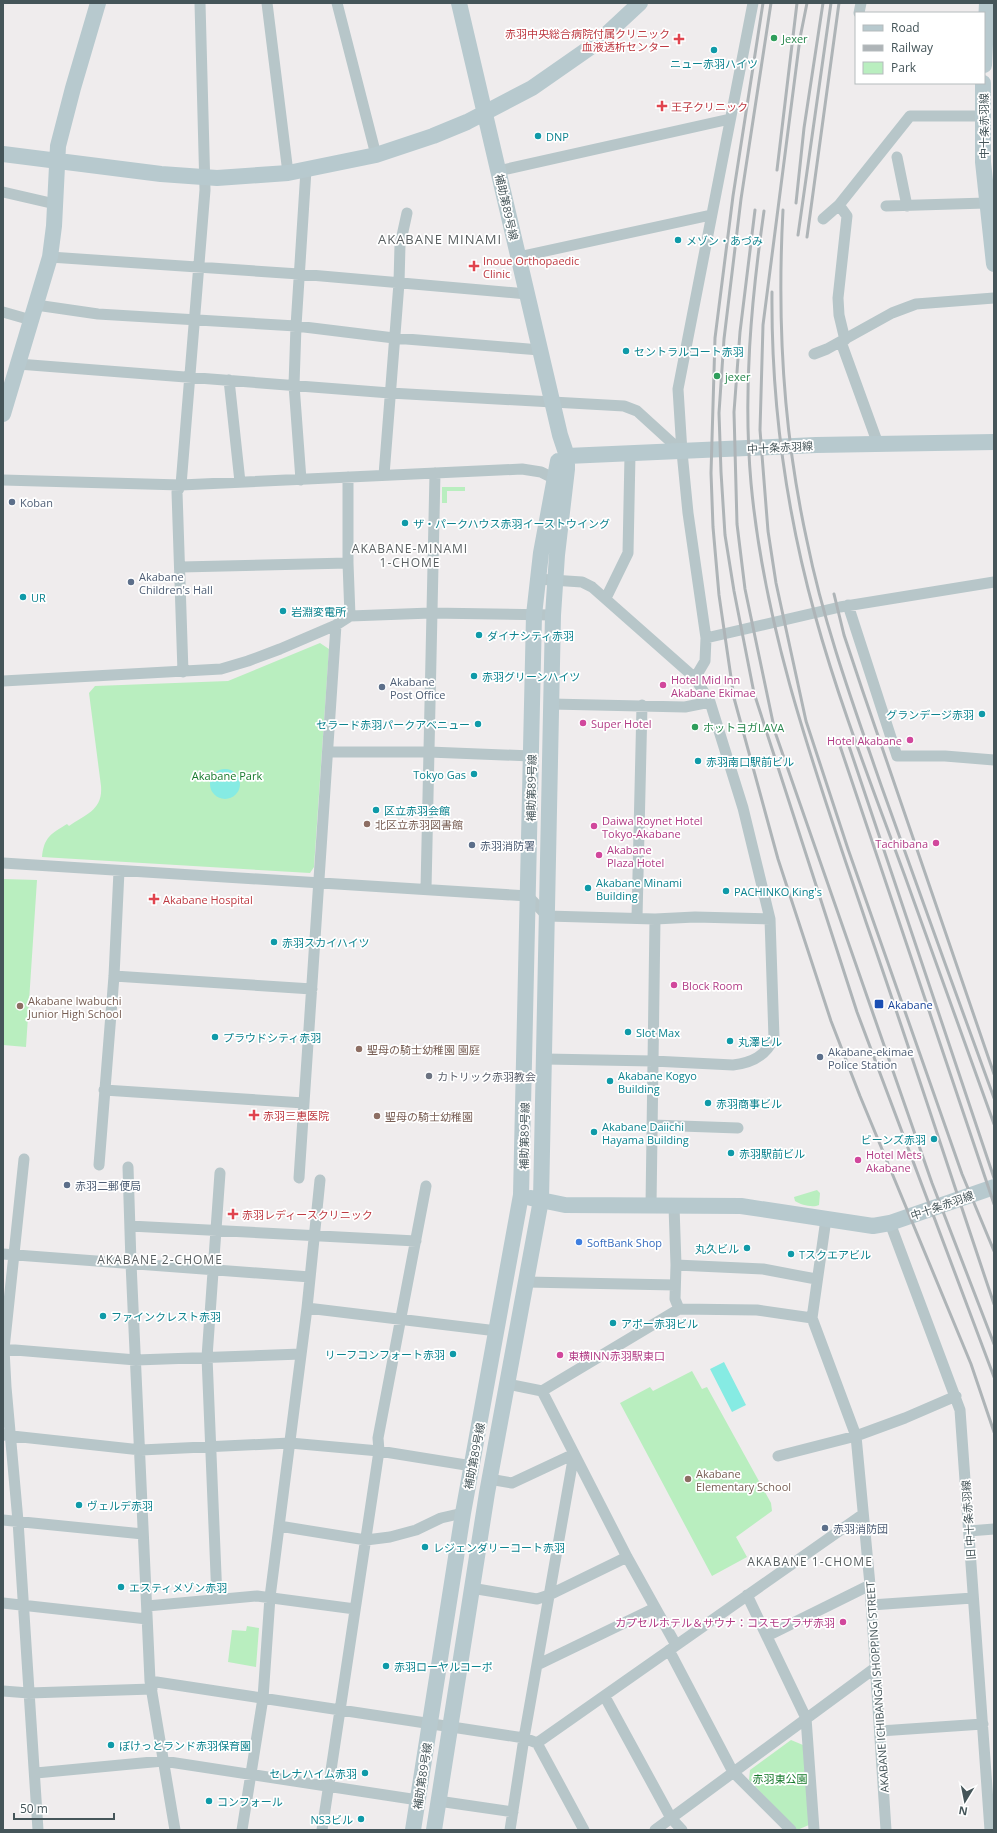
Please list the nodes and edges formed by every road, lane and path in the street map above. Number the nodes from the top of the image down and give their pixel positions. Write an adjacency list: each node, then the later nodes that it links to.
1 (98, 3): 18 (street)
2 (200, 3): 22 (street)
3 (267, 3): 21 (street)
4 (337, 3): 16 (street)
5 (459, 3): 12 (street, 補助第89号線)
6 (640, 3): 12 (street)
7 (753, 3): 14 (street)
8 (987, 3): 9 (street)
9 (987, 25): 10 (street)
10 (985, 52)
11 (984, 84): 13 (street, 中十条赤羽線)
12 (485, 113): 16 (street); 20 (street, 補助第89号線)
13 (982, 116): 24 (street, 中十条赤羽線); 26 (street)
14 (730, 119): 20 (street); 30 (street)
15 (3, 154): 18 (street)
16 (376, 155): 19 (street)
17 (898, 157): 28 (street)
18 (57, 161): 22 (street); 25 (street)
19 (306, 170): 21 (street); 36 (street)
20 (498, 171): 33 (street, 補助第89号線)
21 (288, 173): 22 (street)
22 (204, 178): 35 (street)
23 (3, 192): 25 (street)
24 (986, 203): 28 (street); 34 (street, 中十条赤羽線)
25 (55, 204): 32 (street)
26 (839, 205): 31 (street); 46 (street)
27 (886, 206): 28 (street)
28 (907, 206)
29 (407, 213): 37 (street)
30 (711, 215): 33 (street); 59 (street)
31 (824, 219)
32 (50, 257): 35 (street); 40 (street)
33 (518, 257): 38 (street, 補助第89号線)
34 (994, 264)
35 (199, 267): 36 (street); 43 (street)
36 (300, 274): 37 (street); 44 (street)
37 (399, 283): 38 (street); 45 (street)
38 (527, 294): 47 (street, 補助第89号線)
39 (994, 298): 46 (street)
40 (36, 304): 42 (street); 43 (street)
41 (3, 312): 42 (street)
42 (31, 320): 49 (street)
43 (195, 321): 44 (street); 50 (street)
44 (296, 326): 45 (street); 52 (street)
45 (394, 338): 47 (street); 53 (street)
46 (843, 341): 48 (street); 58 (street)
47 (540, 350): 54 (street, 補助第89号線)
48 (814, 354)
49 (18, 364): 50 (street); 55 (street)
50 (190, 377): 51 (street); 69 (street)
51 (229, 380): 52 (street); 68 (street)
52 (294, 385): 53 (street); 66 (street)
53 (390, 393): 54 (street); 63 (street)
54 (552, 403): 56 (street, 補助第89号線); 59 (street)
55 (3, 414)
56 (560, 435): 61 (street, 補助第89号線); 67 (street, 補助第89号線)
57 (994, 442): 58 (street, 中十条赤羽線)
58 (878, 444): 59 (street, 中十条赤羽線)
59 (682, 452): 60 (street, 中十条赤羽線); 82 (street)
60 (630, 455): 61 (street, 中十条赤羽線); 75 (street)
61 (567, 456): 73 (street, 補助第89号線)
62 (435, 473): 63 (street); 67 (street); 77 (street)
63 (384, 474): 64 (street)
64 (348, 477): 66 (street); 70 (street)
65 (3, 480): 69 (street)
66 (301, 480): 68 (street)
67 (555, 480): 72 (street, 補助第89号線)
68 (240, 482): 69 (street)
69 (181, 485): 71 (street)
70 (348, 563): 71 (street); 80 (street)
71 (181, 567): 83 (street)
72 (537, 579): 73 (street); 78 (street, 補助第89号線)
73 (555, 580): 75 (street); 79 (street, 補助第89号線)
74 (994, 582): 76 (street)
75 (606, 598): 84 (street)
76 (844, 606): 82 (street); 92 (street)
77 (432, 613): 78 (street); 80 (street); 90 (street)
78 (534, 615): 79 (street); 91 (street, 補助第89号線)
79 (553, 615): 87 (street, 補助第89号線)
80 (350, 616): 81 (street)
81 (336, 625): 83 (street); 89 (street)
82 (706, 638): 84 (street)
83 (183, 672): 85 (street)
84 (695, 678): 86 (street)
85 (3, 681)
86 (710, 702): 88 (street); 100 (street)
87 (551, 704): 88 (street); 98 (street, 補助第89号線)
88 (642, 705): 99 (street)
89 (328, 752): 90 (street); 95 (street)
90 (429, 752): 91 (street); 96 (street)
91 (531, 756): 97 (street, 補助第89号線)
92 (994, 760)
93 (3, 863): 94 (street)
94 (119, 871): 95 (street); 102 (street)
95 (319, 882): 96 (street); 103 (street)
96 (426, 889): 97 (street)
97 (528, 896): 98 (street); 118 (street, 補助第89号線)
98 (547, 916): 99 (street); 104 (street, 補助第89号線)
99 (637, 918): 101 (street)
100 (770, 918): 101 (street); 105 (street)
101 (655, 919): 105 (street)
102 (114, 976): 103 (street); 106 (street)
103 (312, 989): 107 (street)
104 (545, 1059): 105 (street); 119 (street, 補助第89号線)
105 (653, 1061): 108 (street)
106 (104, 1090): 107 (street); 111 (street)
107 (304, 1103): 114 (street)
108 (652, 1125): 109 (street); 120 (street)
109 (738, 1128)
110 (24, 1160): 128 (street)
111 (99, 1165)
112 (128, 1167): 124 (street)
113 (220, 1173): 125 (street)
114 (299, 1178)
115 (320, 1180): 126 (street)
116 (426, 1186): 127 (street)
117 (994, 1187): 123 (street, 中十条赤羽線)
118 (521, 1196): 119 (street, 中十条赤羽線); 140 (street, 補助第89号線)
119 (541, 1200): 120 (street, 中十条赤羽線); 134 (street, 補助第89号線)
120 (651, 1206): 121 (street, 中十条赤羽線)
121 (674, 1206): 122 (street, 中十条赤羽線); 130 (street)
122 (826, 1219): 123 (street, 中十条赤羽線); 133 (street, AKABANE ICHIBANGAI SHOPPING STREET)
123 (890, 1223): 147 (street, 旧 中十条赤羽線)
124 (130, 1226): 125 (street); 129 (street)
125 (216, 1230): 126 (street); 131 (street)
126 (315, 1236): 127 (street); 132 (street)
127 (416, 1240): 139 (street)
128 (8, 1254): 129 (street); 141 (street)
129 (131, 1262): 131 (street); 144 (street)
130 (676, 1266): 133 (street); 135 (street)
131 (213, 1269): 132 (street); 143 (street)
132 (310, 1277): 136 (street)
133 (816, 1279): 138 (street, AKABANE ICHIBANGAI SHOPPING STREET)
134 (526, 1282): 135 (street); 145 (street, 補助第89号線)
135 (675, 1285): 137 (street)
136 (307, 1308): 139 (street); 142 (street)
137 (679, 1308): 138 (street); 146 (street)
138 (812, 1318): 149 (street, AKABANE ICHIBANGAI SHOPPING STREET)
139 (401, 1319): 140 (street); 153 (street)
140 (497, 1331): 156 (street, 補助第89号線)
141 (3, 1349): 144 (street); 148 (street)
142 (301, 1354): 143 (street); 150 (street)
143 (207, 1357): 144 (street); 151 (street)
144 (136, 1360): 152 (street)
145 (507, 1384): 146 (street); 157 (street, 補助第89号線)
146 (542, 1391): 154 (street)
147 (956, 1396): 149 (street); 164 (street, 旧 中十条赤羽線)
148 (7, 1436): 152 (street); 161 (street)
149 (856, 1436): 155 (street); 159 (street, AKABANE ICHIBANGAI SHOPPING STREET)
150 (290, 1443): 151 (street); 153 (street); 162 (street)
151 (211, 1447): 152 (street); 174 (street)
152 (141, 1450): 165 (street)
153 (379, 1451): 156 (street); 166 (street)
154 (574, 1454): 157 (street); 167 (street); 170 (street)
155 (778, 1456)
156 (472, 1466): 158 (street, 補助第89号線)
157 (489, 1479): 169 (street, 補助第89号線)
158 (463, 1512): 166 (street); 193 (street, 補助第89号線)
159 (862, 1515): 168 (street, AKABANE ICHIBANGAI SHOPPING STREET); 171 (street)
160 (3, 1520): 161 (street)
161 (18, 1521): 165 (street); 176 (street)
162 (279, 1526): 166 (street); 172 (street)
163 (994, 1529): 164 (street)
164 (969, 1531): 173 (street, 旧 中十条赤羽線)
165 (144, 1534): 178 (street)
166 (366, 1540): 180 (street)
167 (627, 1557): 170 (street); 179 (street)
168 (870, 1585): 177 (street, AKABANE ICHIBANGAI SHOPPING STREET); 182 (street)
169 (471, 1588): 170 (street); 195 (street, 補助第89号線)
170 (549, 1595): 184 (street)
171 (747, 1595): 182 (street); 183 (street)
172 (270, 1597): 174 (street); 180 (street); 190 (street)
173 (973, 1598): 177 (street); 194 (street, 旧 中十条赤羽線)
174 (217, 1599): 178 (street)
175 (3, 1603): 176 (street)
176 (24, 1605): 181 (street); 188 (street)
177 (871, 1605): 185 (street, AKABANE ICHIBANGAI SHOPPING STREET)
178 (147, 1606): 181 (street)
179 (655, 1608): 183 (street); 184 (street)
180 (355, 1609): 191 (street)
181 (147, 1619): 186 (street)
182 (768, 1636): 192 (street)
183 (672, 1648): 189 (street); 200 (street)
184 (537, 1665): 197 (street)
185 (875, 1668): 192 (street); 196 (street, AKABANE ICHIBANGAI SHOPPING STREET)
186 (151, 1685): 188 (street); 190 (street); 199 (street)
187 (3, 1691): 188 (street)
188 (29, 1693): 201 (street)
189 (605, 1697): 198 (street); 207 (street)
190 (263, 1698): 191 (street); 202 (street)
191 (340, 1709): 193 (street); 203 (street)
192 (806, 1718): 200 (street); 219 (street)
193 (431, 1724): 195 (street); 204 (street, 補助第89号線)
194 (983, 1724): 196 (street); 221 (street, 旧 中十条赤羽線)
195 (449, 1726): 197 (street); 205 (street, 補助第89号線)
196 (880, 1731): 220 (street, AKABANE ICHIBANGAI SHOPPING STREET)
197 (524, 1738): 198 (street); 206 (street)
198 (536, 1743): 215 (street)
199 (163, 1761): 201 (street); 202 (street); 209 (street)
200 (733, 1772): 207 (street); 218 (street)
201 (36, 1773): 208 (street)
202 (250, 1775): 203 (street); 210 (street)
203 (329, 1787): 204 (street); 211 (street)
204 (418, 1800): 212 (street, 補助第89号線)
205 (438, 1801): 206 (street); 213 (street, 補助第89号線)
206 (513, 1812): 214 (street)
207 (672, 1818): 216 (street); 217 (street)
208 (38, 1830)
209 (175, 1830)
210 (242, 1830)
211 (322, 1830)
212 (413, 1830)
213 (434, 1830)
214 (510, 1830)
215 (584, 1830)
216 (655, 1830)
217 (682, 1830)
218 (791, 1830)
219 (814, 1830)
220 (886, 1830)
221 (990, 1830)

